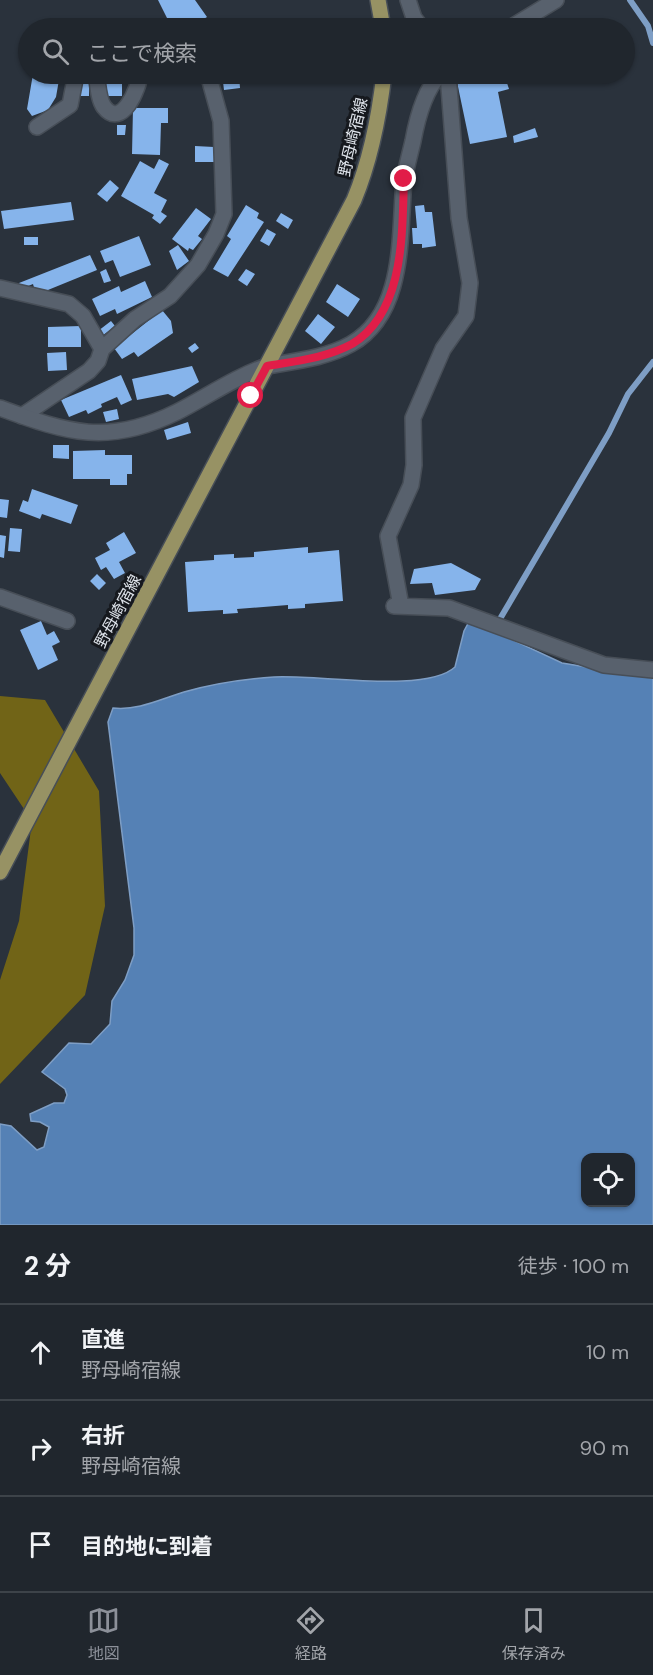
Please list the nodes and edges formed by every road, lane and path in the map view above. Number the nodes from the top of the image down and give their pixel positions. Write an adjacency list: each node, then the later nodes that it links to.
1 (378, 0): 4 (main road)
2 (408, 0): 5 (street)
3 (556, 0): 6 (street)
4 (381, 18)
5 (414, 18)
6 (526, 18)
7 (74, 84): 14 (street)
8 (98, 84): 9 (street)
9 (138, 84)
10 (211, 84): 16 (street)
11 (383, 84): 17 (main road, 野母崎宿線)
12 (432, 84): 17 (street)
13 (449, 84): 22 (street)
14 (36, 127)
15 (0, 288): 16 (street)
16 (102, 349): 19 (street)
17 (267, 366): 19 (street); 23 (main road, 野母崎宿線)
18 (0, 408): 19 (street)
19 (22, 416)
20 (0, 597): 21 (street)
21 (67, 621)
22 (653, 670)
23 (0, 872)

